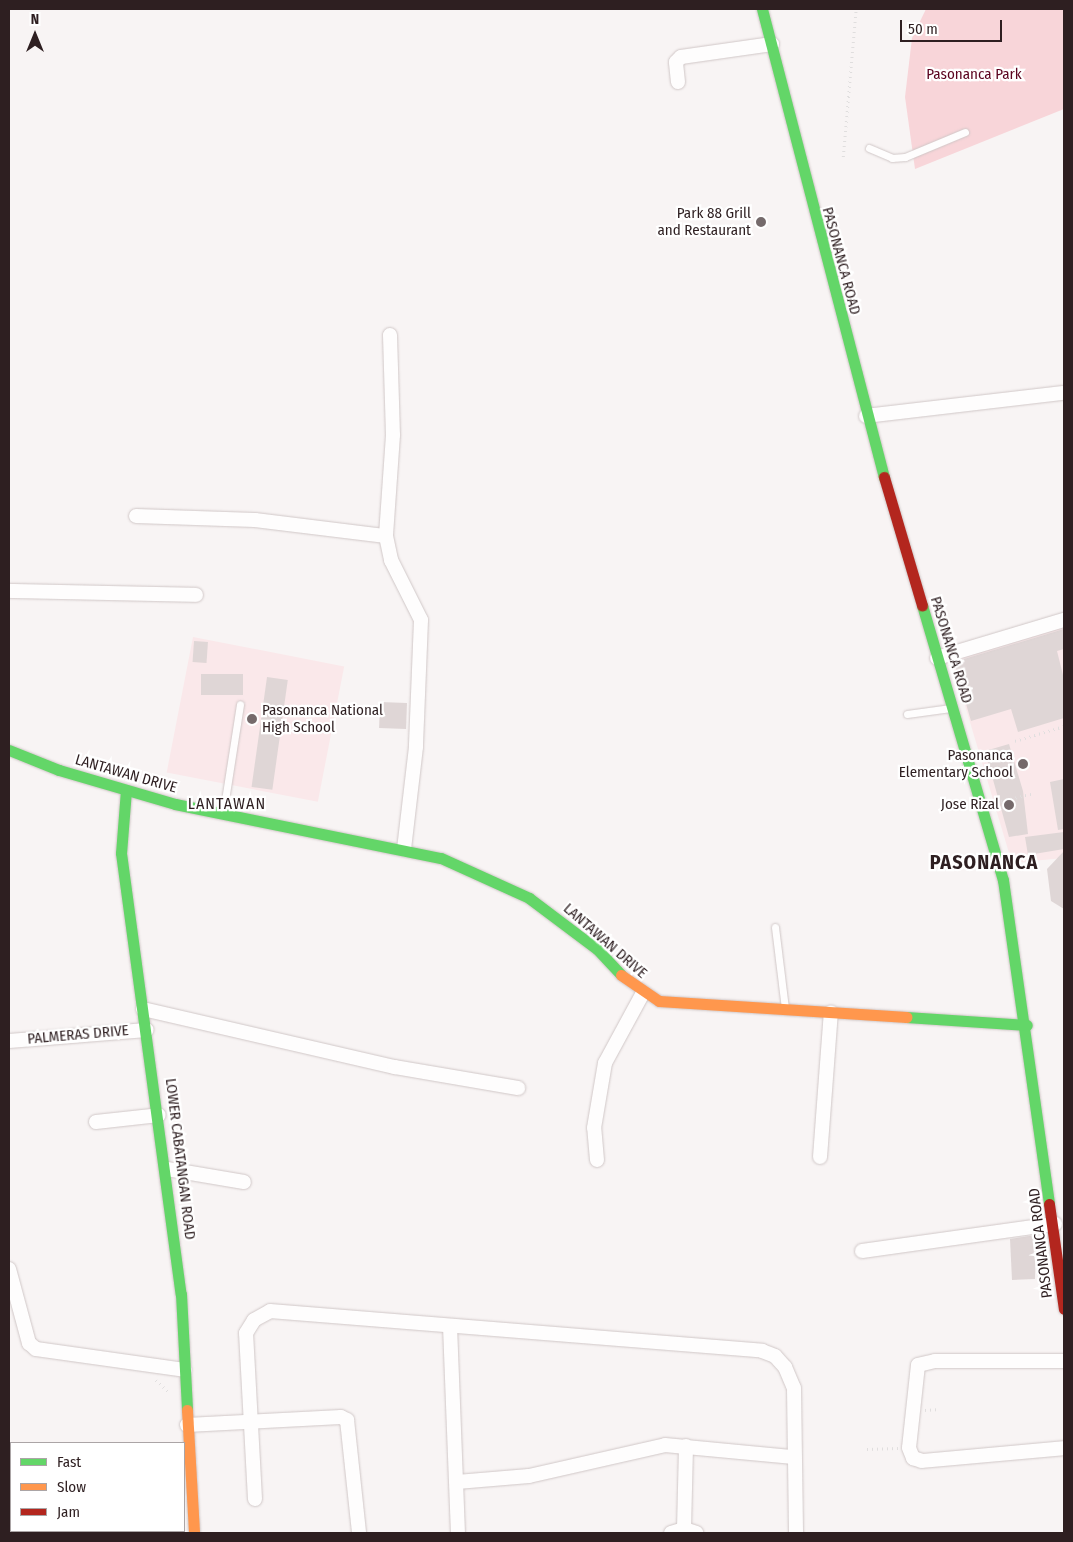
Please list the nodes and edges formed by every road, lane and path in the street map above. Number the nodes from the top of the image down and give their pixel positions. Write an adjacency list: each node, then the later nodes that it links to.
1 (762, 9): 3 (street, PASONANCA ROAD)
2 (856, 9): 7 (path)
3 (772, 44): 4 (street); 10 (street, PASONANCA ROAD)
4 (678, 82)
5 (966, 132): 6 (lane)
6 (868, 148)
7 (843, 157)
8 (390, 335): 12 (street)
9 (1063, 393): 10 (street)
10 (866, 416): 16 (street, PASONANCA ROAD)
11 (136, 516): 12 (street)
12 (386, 536): 27 (street)
13 (9, 591): 14 (street)
14 (196, 595)
15 (1064, 620): 16 (street)
16 (937, 658): 18 (street, PASONANCA ROAD)
17 (240, 704): 26 (lane)
18 (952, 708): 19 (lane); 33 (street, PASONANCA ROAD)
19 (907, 714)
20 (1064, 726): 21 (path)
21 (1015, 741)
22 (9, 750): 23 (street, LANTAWAN DRIVE)
23 (126, 790): 26 (street, LANTAWAN DRIVE); 31 (street, LOWER CABATANGAN ROAD)
24 (1031, 794): 25 (path)
25 (994, 802)
26 (223, 815): 27 (street, LANTAWAN DRIVE)
27 (404, 849): 29 (street, LANTAWAN DRIVE)
28 (775, 927): 30 (lane)
29 (643, 993): 30 (street, LANTAWAN DRIVE); 40 (street)
30 (785, 1008): 32 (street, LANTAWAN DRIVE)
31 (143, 1009): 34 (street, LOWER CABATANGAN ROAD); 36 (street)
32 (831, 1012): 33 (street, LANTAWAN DRIVE); 39 (street)
33 (1027, 1026): 43 (street, PASONANCA ROAD)
34 (147, 1030): 35 (street, PALMERAS DRIVE); 37 (street, LOWER CABATANGAN ROAD)
35 (9, 1041)
36 (518, 1088)
37 (159, 1115): 38 (street); 41 (street, LOWER CABATANGAN ROAD)
38 (96, 1122)
39 (820, 1157)
40 (597, 1160)
41 (167, 1169): 42 (street); 50 (street, LOWER CABATANGAN ROAD)
42 (244, 1182)
43 (1055, 1224): 44 (street); 46 (street, PASONANCA ROAD)
44 (862, 1251)
45 (9, 1269): 49 (street)
46 (1064, 1309)
47 (450, 1326): 52 (street); 58 (street); 59 (street)
48 (1064, 1361): 55 (street)
49 (147, 1364): 50 (street); 51 (path)
50 (184, 1370): 51 (street, LOWER CABATANGAN ROAD)
51 (186, 1396): 53 (street, LOWER CABATANGAN ROAD)
52 (250, 1421): 53 (street); 60 (street); 63 (street)
53 (187, 1425): 62 (street, LOWER CABATANGAN ROAD)
54 (686, 1446): 58 (street); 59 (street); 61 (street)
55 (908, 1448): 56 (street); 57 (path)
56 (1064, 1448)
57 (866, 1449)
58 (793, 1457): 65 (street)
59 (457, 1482): 64 (street)
60 (255, 1499)
61 (684, 1532)
62 (194, 1533)
63 (358, 1533)
64 (458, 1533)
65 (796, 1533)

